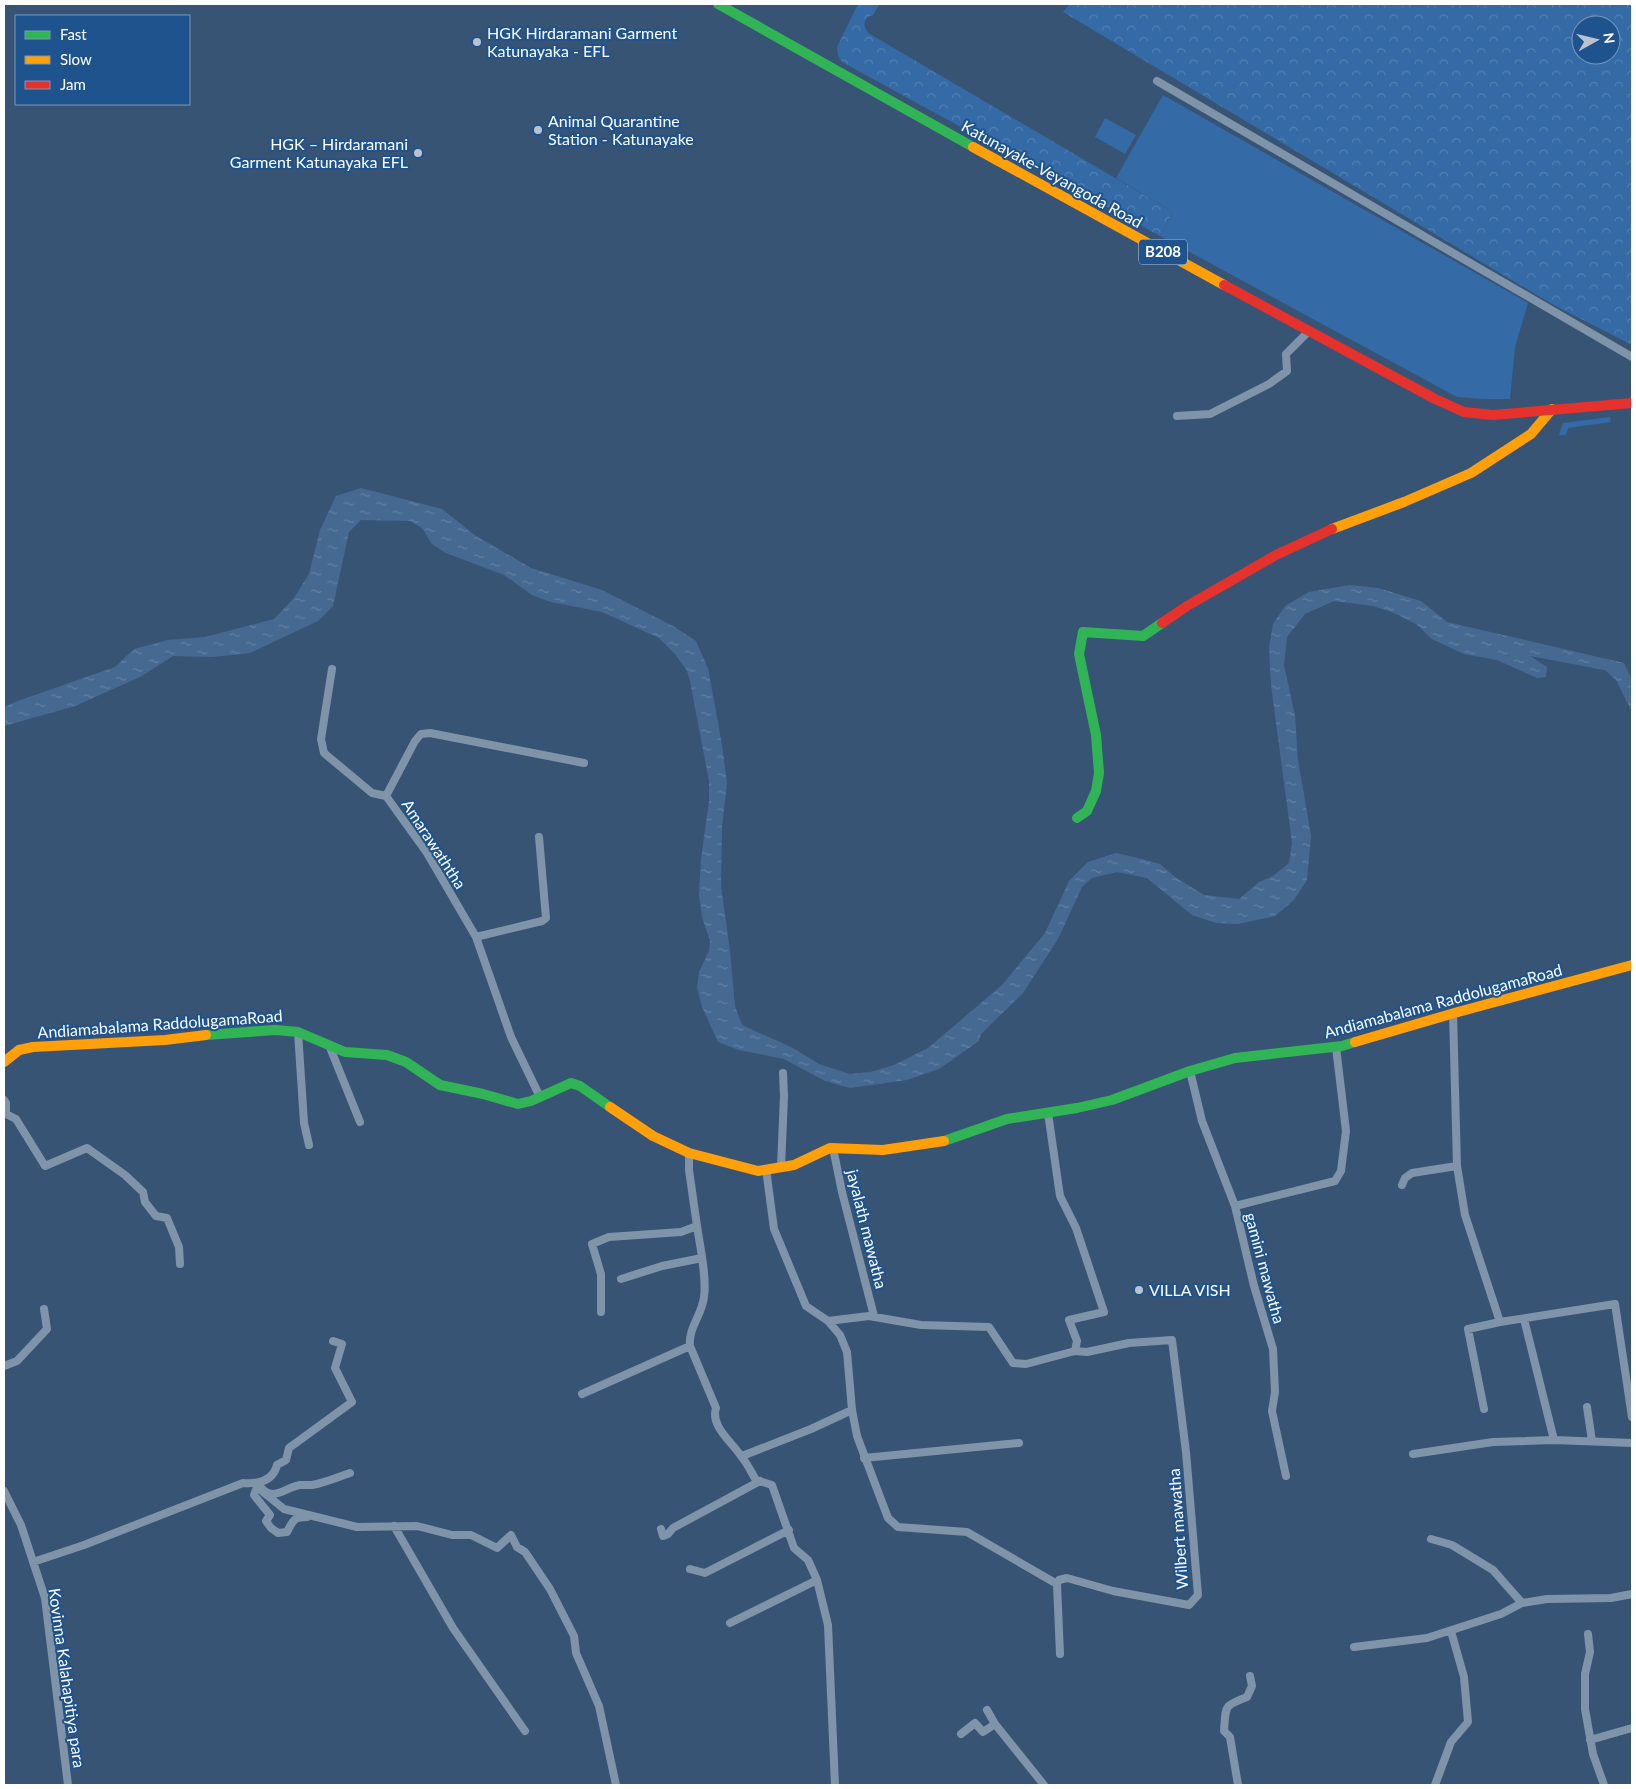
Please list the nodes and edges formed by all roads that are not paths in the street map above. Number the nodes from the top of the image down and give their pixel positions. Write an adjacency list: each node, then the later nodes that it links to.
1 (718, 4): 3 (street, Katunayake-Veyangoda Road / B208)
2 (1157, 81): 4 (street)
3 (1309, 331): 6 (street, Katunayake-Veyangoda Road / B208); 7 (street)
4 (1632, 357)
5 (1632, 403): 6 (street, Katunayake-Veyangoda Road / B208)
6 (1552, 409): 11 (street)
7 (1178, 416)
8 (332, 669): 10 (street)
9 (584, 763): 10 (street, Amarawaththa)
10 (386, 796): 13 (street, Amarawaththa)
11 (1077, 818)
12 (539, 837): 13 (street)
13 (476, 937): 22 (street, Amarawaththa)
14 (1632, 964): 15 (street, Andiamabalama RaddolugamaRoad)
15 (1453, 1013): 18 (street, Andiamabalama RaddolugamaRoad); 29 (street)
16 (298, 1032): 17 (street, Andiamabalama RaddolugamaRoad); 19 (street, Andiamabalama RaddolugamaRoad); 26 (street)
17 (329, 1045): 22 (street, Andiamabalama RaddolugamaRoad); 25 (street)
18 (1336, 1047): 20 (street, Andiamabalama RaddolugamaRoad); 33 (street)
19 (4, 1062)
20 (1190, 1071): 24 (street, Andiamabalama RaddolugamaRoad); 33 (street, gamini mawatha)
21 (782, 1072): 30 (street)
22 (540, 1097): 28 (street, Andiamabalama RaddolugamaRoad)
23 (4, 1100): 36 (street)
24 (1048, 1113): 27 (street, Andiamabalama RaddolugamaRoad); 46 (street)
25 (360, 1122)
26 (309, 1145)
27 (833, 1148): 30 (street, Andiamabalama RaddolugamaRoad); 40 (street, jayalath mawatha)
28 (689, 1153): 31 (street, Andiamabalama RaddolugamaRoad); 34 (street)
29 (1457, 1166): 32 (street); 43 (street)
30 (781, 1167): 31 (street, Andiamabalama RaddolugamaRoad)
31 (766, 1169): 42 (street)
32 (1402, 1184)
33 (1235, 1206): 61 (street, gamini mawatha)
34 (697, 1226): 35 (street); 39 (street)
35 (702, 1258): 37 (street); 45 (street)
36 (180, 1264)
37 (621, 1279)
38 (44, 1309): 47 (street)
39 (601, 1312)
40 (874, 1316): 42 (street); 46 (street)
41 (1524, 1319): 43 (street); 52 (street); 53 (street)
42 (828, 1321): 51 (street)
43 (1500, 1322): 50 (street)
44 (334, 1340): 63 (street)
45 (690, 1346): 48 (street); 58 (street)
46 (1076, 1351): 74 (street, Wilbert mawatha)
47 (4, 1366)
48 (582, 1394)
49 (1587, 1407): 54 (street)
50 (1484, 1409)
51 (852, 1410): 58 (street); 59 (street)
52 (1632, 1417)
53 (1554, 1440): 54 (street); 57 (street)
54 (1592, 1441): 56 (street)
55 (1019, 1442): 59 (street)
56 (1632, 1443)
57 (1414, 1454)
58 (742, 1456): 62 (street)
59 (864, 1458): 74 (street)
60 (350, 1474): 65 (street)
61 (1286, 1476)
62 (760, 1482): 68 (street); 69 (street)
63 (258, 1484): 65 (street); 66 (street); 71 (street)
64 (4, 1491): 71 (street, Kovinna Kalahapitiya para)
65 (263, 1492): 66 (street)
66 (319, 1516): 67 (street)
67 (394, 1526): 86 (street); 90 (street)
68 (661, 1529)
69 (789, 1530): 72 (street); 73 (street)
70 (1431, 1538): 76 (street)
71 (33, 1562): 89 (street, Kovinna Kalahapitiya para)
72 (690, 1569)
73 (817, 1580): 77 (street); 91 (street)
74 (1057, 1584): 81 (street)
75 (1632, 1594): 76 (street)
76 (1522, 1603): 78 (street)
77 (730, 1623)
78 (1451, 1631): 80 (street); 94 (street)
79 (1588, 1634): 88 (street)
80 (1354, 1647)
81 (1060, 1654)
82 (1250, 1676): 93 (street)
83 (987, 1710): 84 (street)
84 (995, 1724): 87 (street); 92 (street)
85 (1632, 1728): 88 (street)
86 (525, 1731)
87 (961, 1734)
88 (1590, 1740): 95 (street)
89 (68, 1785)
90 (616, 1785)
91 (835, 1785)
92 (1044, 1785)
93 (1238, 1785)
94 (1435, 1785)
95 (1604, 1785)

